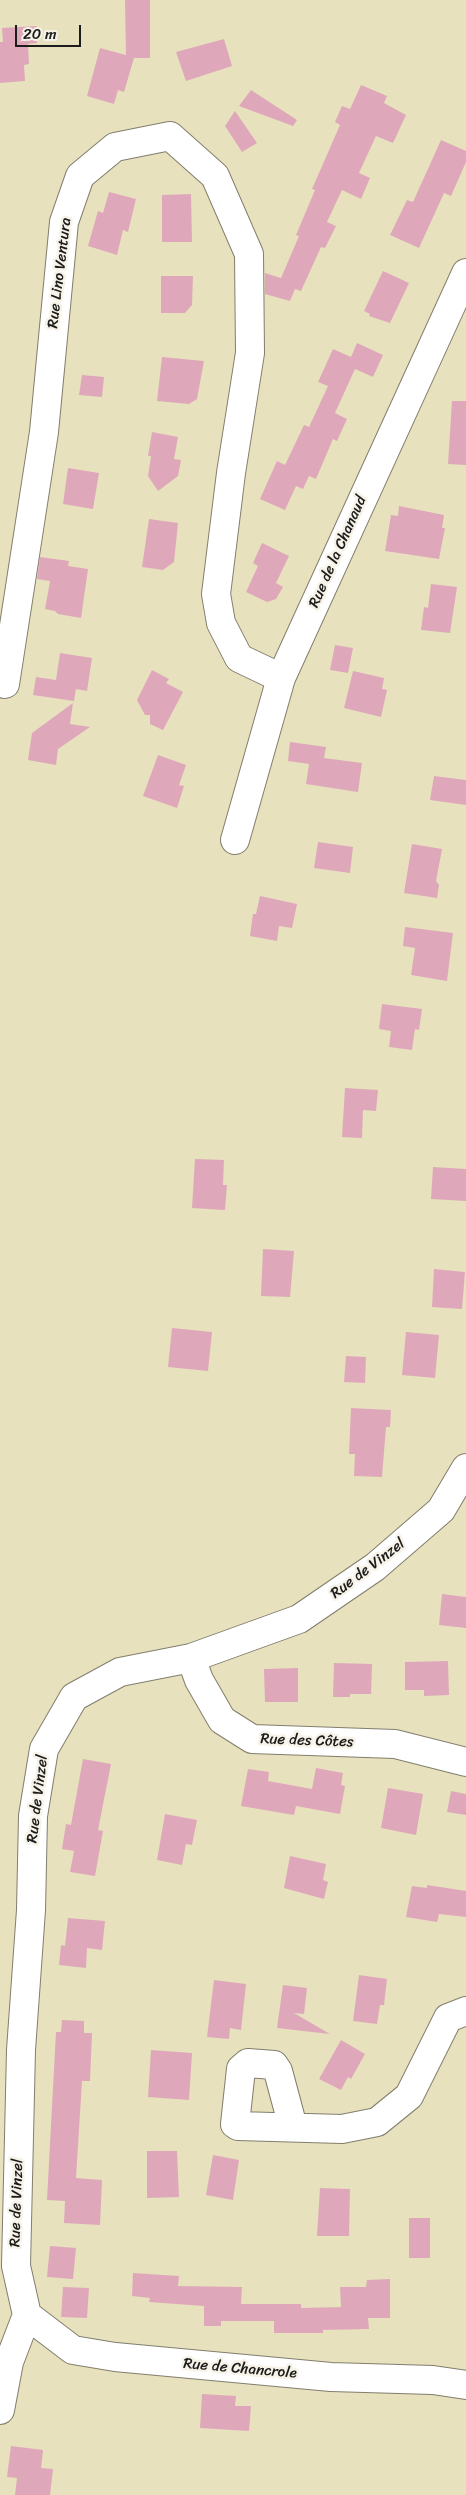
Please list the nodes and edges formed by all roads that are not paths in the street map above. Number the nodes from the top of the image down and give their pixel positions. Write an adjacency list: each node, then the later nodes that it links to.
1 (466, 273): 2 (street, Rue de la Chanaud)
2 (281, 678): 3 (street, Rue Lino Ventura); 4 (street, Rue de la Chanaud)
3 (5, 684)
4 (235, 840)
5 (466, 1468): 6 (street, Rue de Vinzel)
6 (191, 1658): 7 (street, Rue des Côtes); 10 (street, Rue de Vinzel)
7 (466, 1762)
8 (466, 2011): 9 (street)
9 (293, 2127)
10 (27, 2315): 11 (street, Rue de Chancrole); 12 (street)
11 (466, 2385)
12 (0, 2410)

